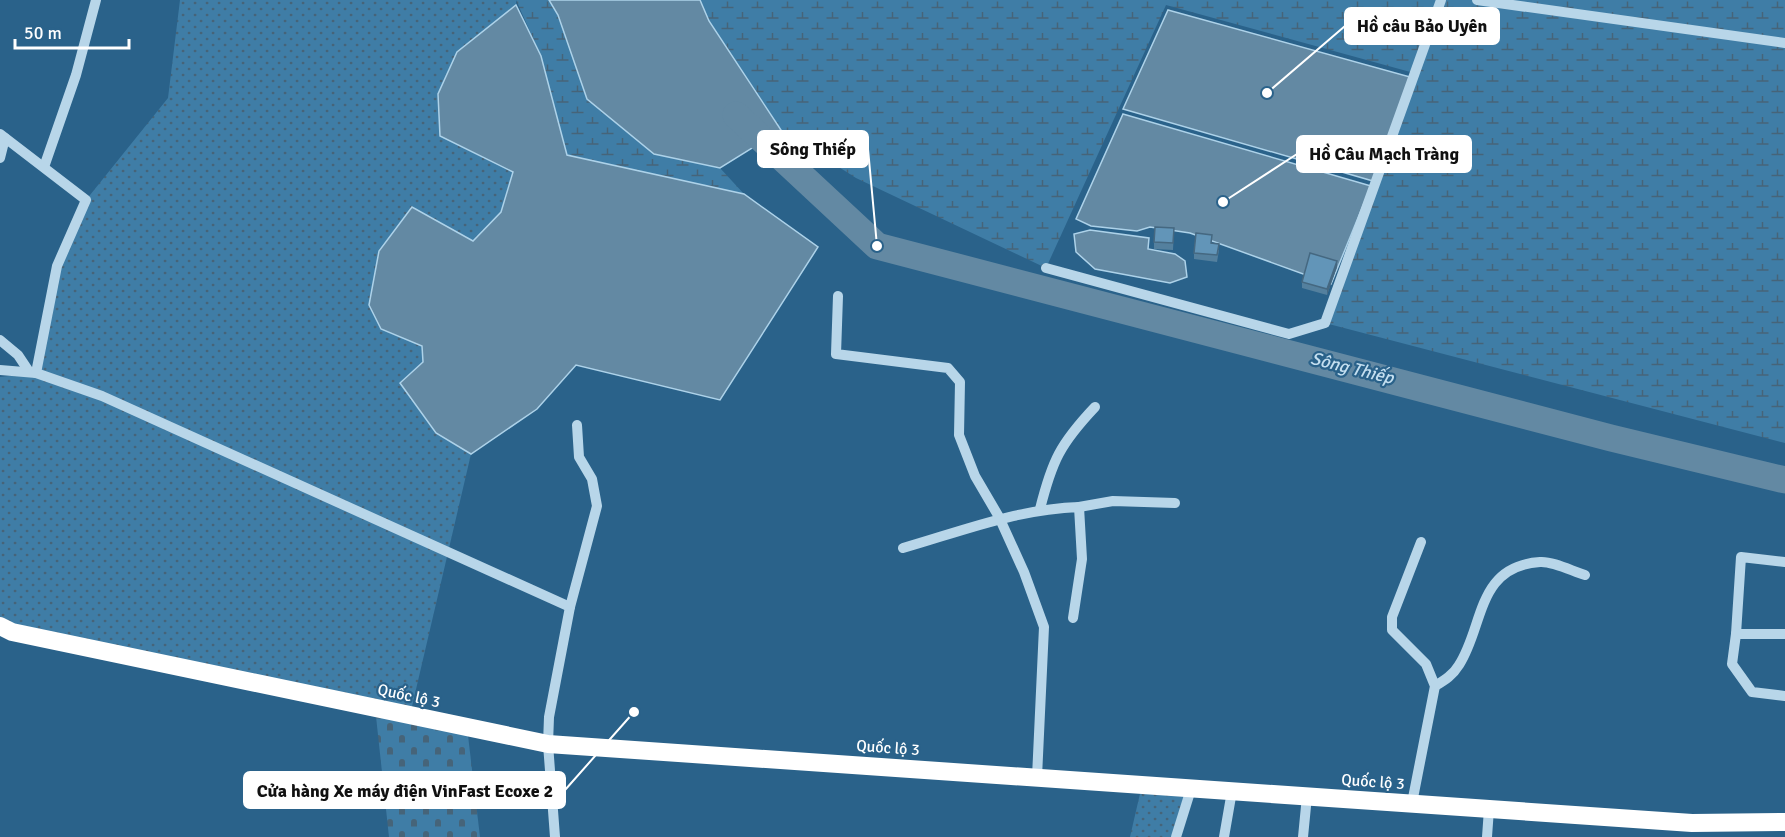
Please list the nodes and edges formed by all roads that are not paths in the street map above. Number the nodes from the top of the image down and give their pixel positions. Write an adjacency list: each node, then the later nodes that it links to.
1 (96, 0): 7 (street)
2 (1441, 0): 8 (street)
3 (1477, 0): 4 (street)
4 (1785, 44)
5 (2, 136): 6 (street); 7 (street)
6 (0, 158)
7 (44, 166): 12 (street)
8 (1046, 268)
9 (838, 297): 18 (street)
10 (0, 340): 12 (street)
11 (0, 370): 12 (street)
12 (32, 372): 23 (street)
13 (1095, 407): 17 (street)
14 (577, 425): 23 (street)
15 (1175, 503): 16 (street)
16 (1079, 507): 17 (street); 24 (street)
17 (1040, 509): 18 (street)
18 (999, 517): 20 (street); 31 (street)
19 (1421, 542): 28 (street)
20 (903, 548)
21 (1785, 562): 26 (street)
22 (1585, 575): 28 (street)
23 (570, 607): 30 (street)
24 (1074, 618)
25 (0, 626): 30 (highway, Quốc lộ 3)
26 (1736, 634): 27 (street); 29 (street)
27 (1785, 634)
28 (1435, 686): 35 (street)
29 (1785, 696)
30 (548, 744): 31 (highway, Quốc lộ 3); 38 (street)
31 (1037, 777): 32 (highway, Quốc lộ 3)
32 (1191, 789): 33 (highway, Quốc lộ 3); 39 (street)
33 (1232, 791): 34 (highway, Quốc lộ 3); 40 (street)
34 (1307, 796): 35 (highway, Quốc lộ 3); 41 (street)
35 (1412, 803): 36 (highway, Quốc lộ 3)
36 (1489, 809): 37 (highway, Quốc lộ 3); 42 (street)
37 (1785, 822)
38 (555, 837)
39 (1176, 837)
40 (1224, 837)
41 (1303, 837)
42 (1487, 837)

